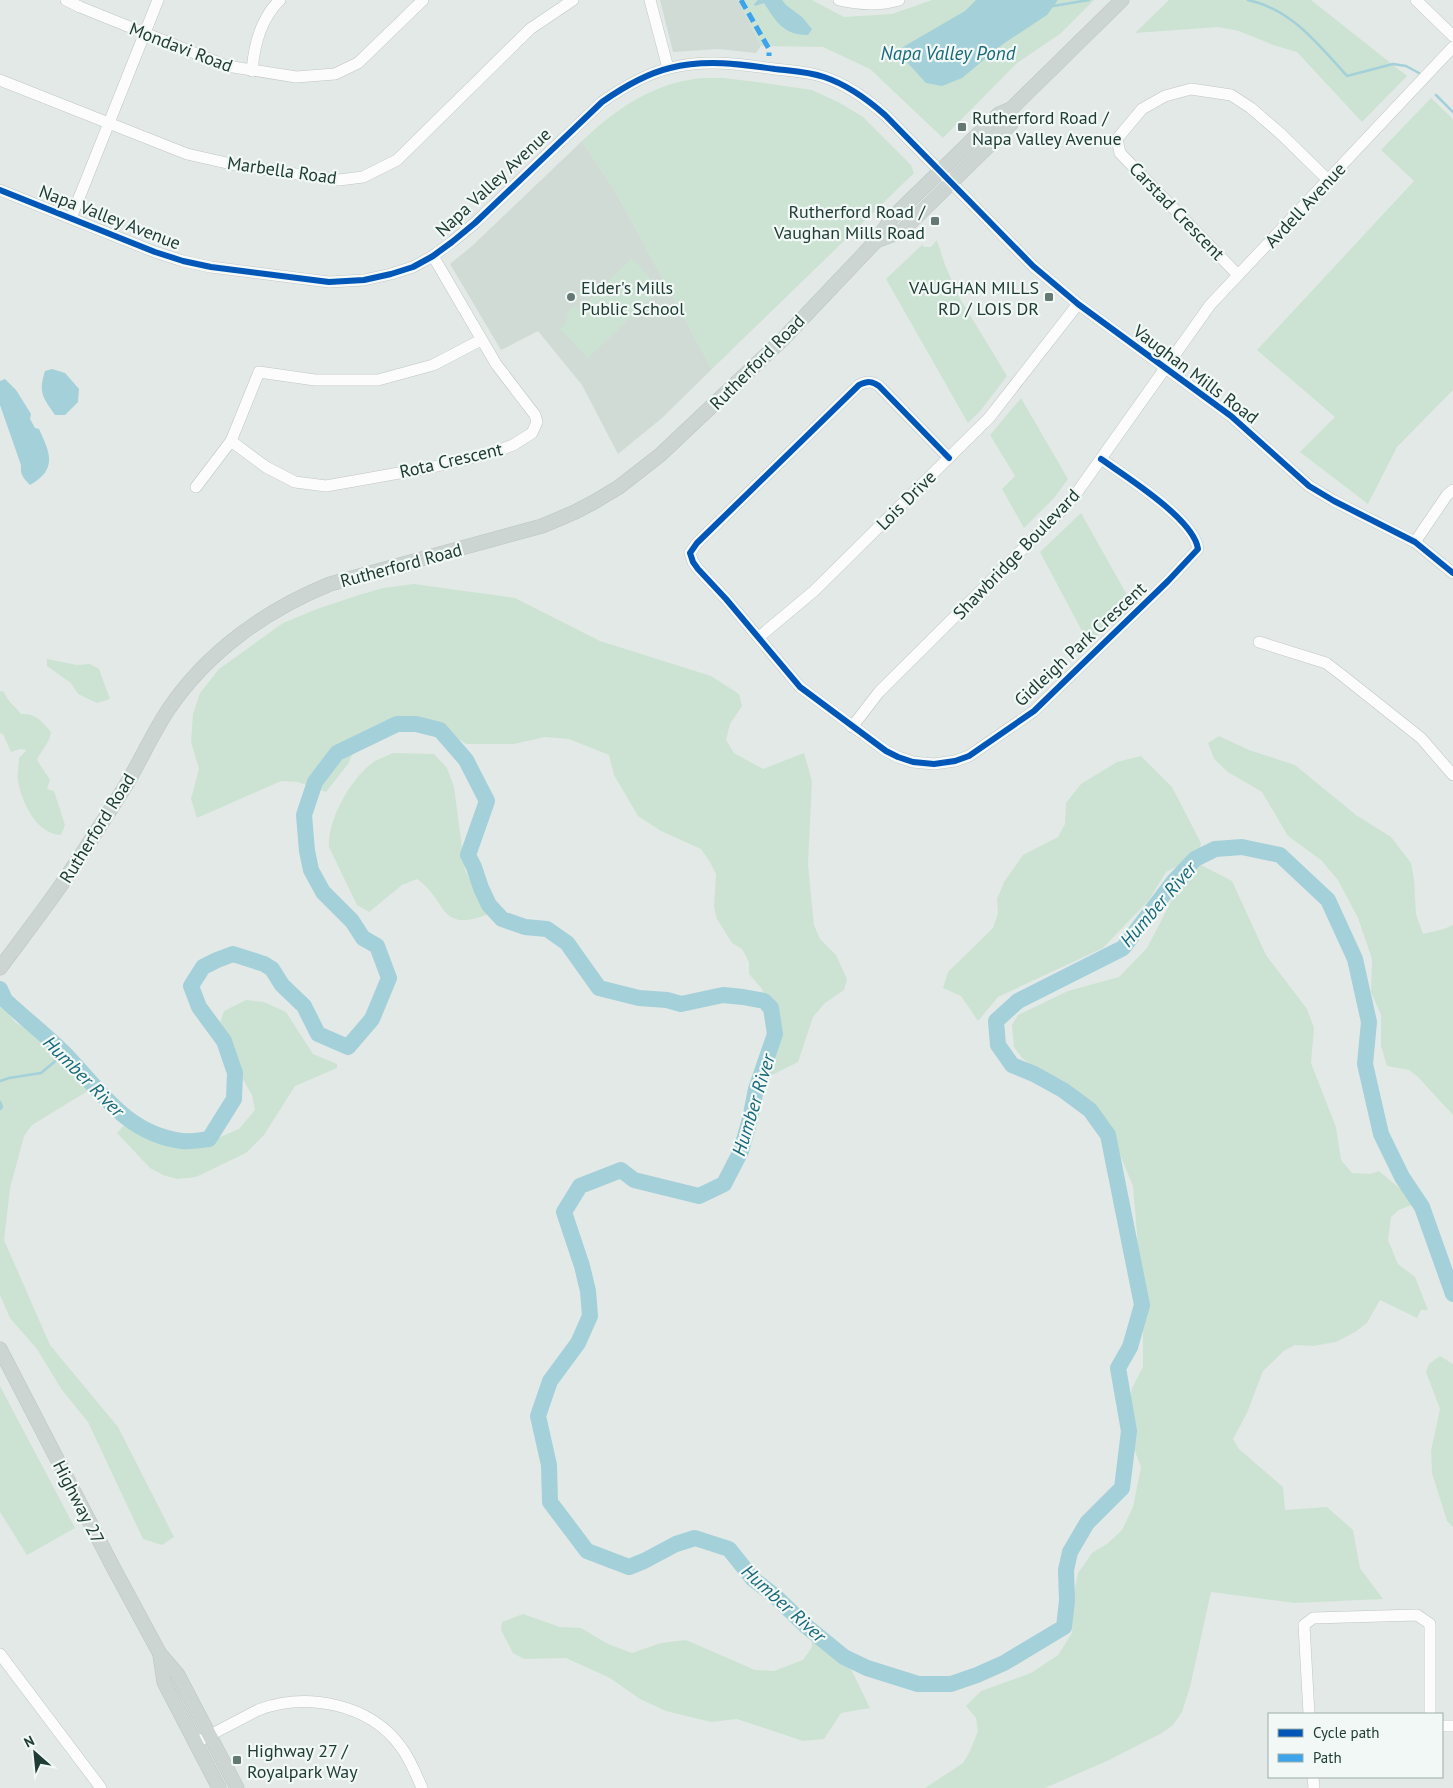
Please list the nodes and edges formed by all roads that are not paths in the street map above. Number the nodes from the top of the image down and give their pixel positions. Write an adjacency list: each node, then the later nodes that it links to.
1 (66, 0): 11 (street, Mondavi Road)
2 (158, 0): 11 (street)
3 (280, 0): 15 (street)
4 (423, 0): 15 (street, Mondavi Road)
5 (573, 0): 18 (street, Marbella Road)
6 (650, 0): 14 (street)
7 (839, 0): 8 (street)
8 (899, 0)
9 (1122, 0): 17 (main road, Rutherford Road)
10 (1416, 0): 12 (street)
11 (144, 33): 15 (street, Mondavi Road); 18 (street)
12 (1453, 36)
13 (1453, 47): 20 (street, Avdell Avenue)
14 (668, 68): 19 (street, Napa Valley Avenue); 25 (street, Napa Valley Avenue)
15 (252, 71)
16 (0, 80): 18 (street, Marbella Road)
17 (1011, 109): 19 (main road, Rutherford Road); 21 (main road, Rutherford Road)
18 (108, 123): 23 (street)
19 (940, 171): 21 (street, Vaughan Mills Road); 24 (main road, Rutherford Road)
20 (1328, 180): 26 (street, Avdell Avenue); 26 (street, Carstad Crescent)
21 (951, 183): 24 (main road, Rutherford Road); 27 (street, Vaughan Mills Road)
22 (0, 190): 23 (street, Napa Valley Avenue)
23 (70, 218): 25 (street, Napa Valley Avenue)
24 (876, 241): 41 (main road, Rutherford Road)
25 (433, 256): 28 (street, Rota Crescent)
26 (1238, 274): 29 (street, Avdell Avenue)
27 (1078, 304): 29 (street, Vaughan Mills Road); 31 (street, Lois Drive)
28 (481, 340): 30 (street); 30 (street, Rota Crescent)
29 (1165, 369): 32 (street, Shawbridge Boulevard); 35 (street, Vaughan Mills Road)
30 (232, 441): 33 (street)
31 (949, 458): 37 (street, Lois Drive); 37 (street, Gidleigh Park Crescent)
32 (1100, 459): 39 (street, Shawbridge Boulevard); 39 (street, Gidleigh Park Crescent)
33 (196, 487)
34 (1453, 490): 35 (street)
35 (1415, 542): 36 (street, Vaughan Mills Road)
36 (1453, 573)
37 (759, 637): 39 (street, Gidleigh Park Crescent)
38 (1259, 642): 40 (street)
39 (852, 727)
40 (1453, 775)
41 (0, 968)
42 (0, 1350): 44 (main road, Highway 27)
43 (0, 1654): 49 (street)
44 (160, 1654): 47 (main road, Highway 27); 48 (main road, Highway 27)
45 (1309, 1713): 46 (street)
46 (1430, 1713)
47 (209, 1736): 48 (street); 51 (main road, Highway 27); 52 (street)
48 (195, 1743): 50 (main road, Highway 27)
49 (101, 1788)
50 (219, 1788)
51 (237, 1788)
52 (422, 1788)

